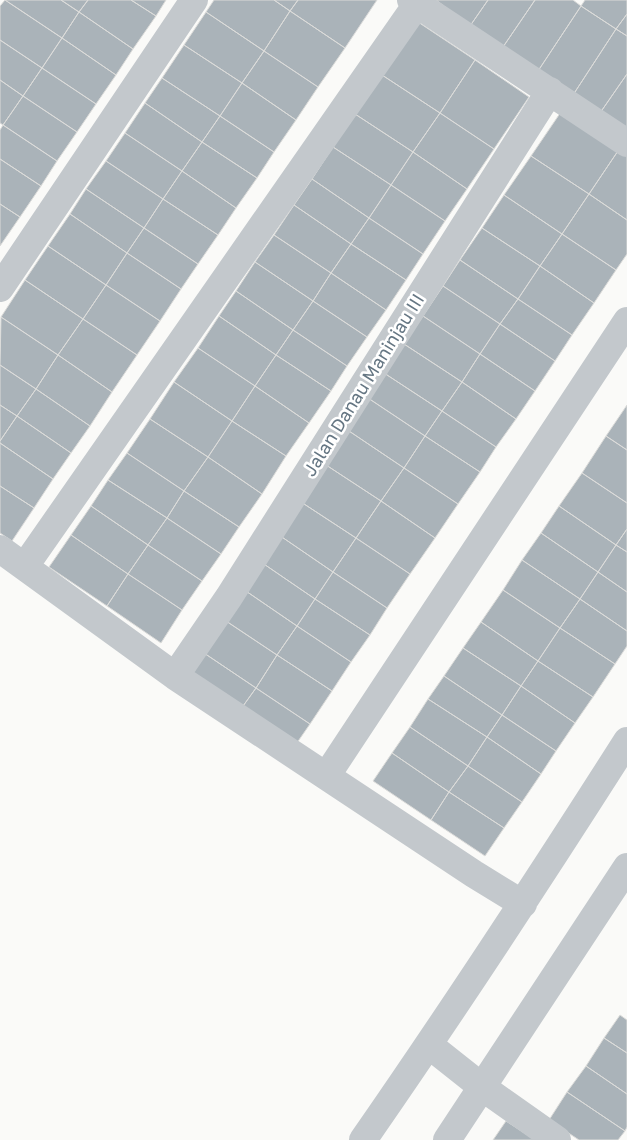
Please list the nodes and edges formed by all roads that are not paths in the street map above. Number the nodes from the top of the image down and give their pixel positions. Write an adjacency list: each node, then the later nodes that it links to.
1 (194, 0): 5 (street)
2 (414, 2): 3 (street); 8 (street)
3 (550, 91): 4 (street); 9 (street, Jalan Danau Maninjau III)
4 (627, 143)
5 (0, 288)
6 (627, 321): 11 (street)
7 (0, 548): 8 (street)
8 (26, 566): 9 (street)
9 (175, 676): 11 (street)
10 (627, 741): 13 (street)
11 (327, 775): 13 (street)
12 (627, 868): 15 (street)
13 (523, 904): 14 (street)
14 (429, 1045): 15 (street); 16 (street)
15 (482, 1087): 17 (street); 18 (street)
16 (363, 1140)
17 (446, 1140)
18 (557, 1140)

